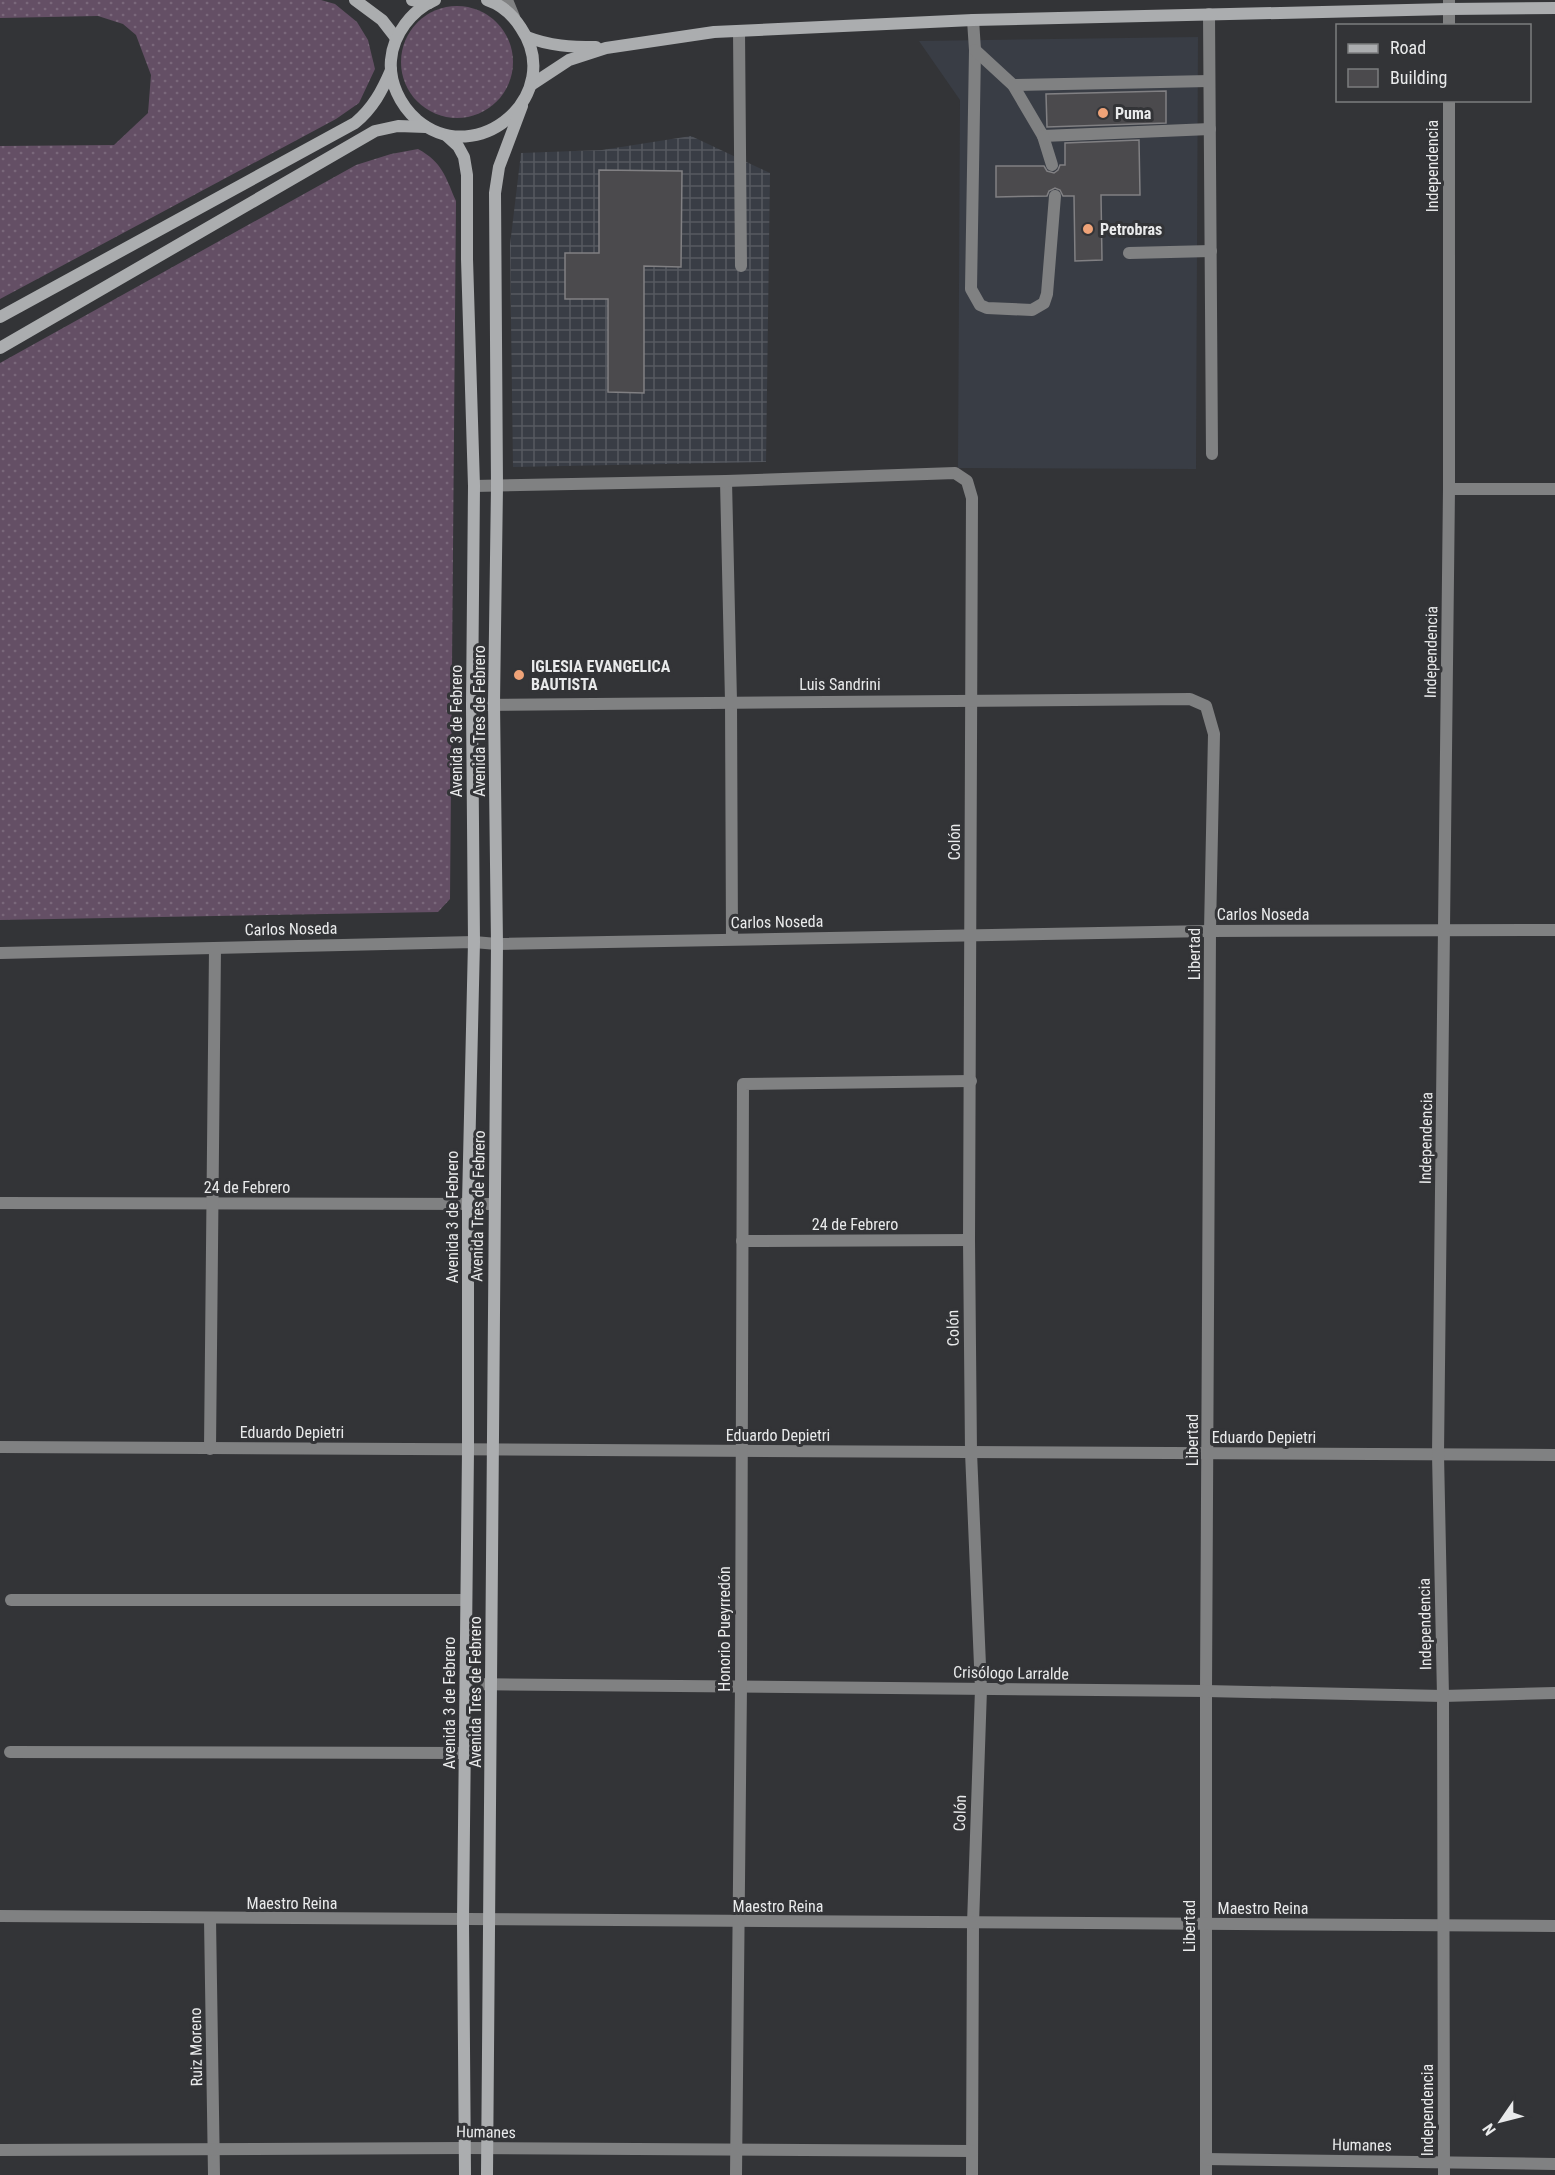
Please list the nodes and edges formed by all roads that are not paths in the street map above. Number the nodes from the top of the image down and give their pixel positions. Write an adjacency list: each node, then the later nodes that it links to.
1 (355, 0): 14 (main road)
2 (412, 0): 5 (main road)
3 (487, 0): 9 (main road)
4 (507, 0): 9 (street)
5 (432, 1): 14 (main road)
6 (1449, 4): 7 (main road); 8 (main road); 11 (street)
7 (1555, 8)
8 (1209, 14): 10 (main road); 18 (street)
9 (514, 17): 13 (main road)
10 (973, 20): 12 (main road); 16 (street)
11 (1449, 24)
12 (739, 31): 15 (main road); 31 (street)
13 (527, 37): 15 (main road); 19 (main road)
14 (396, 38): 17 (main road)
15 (606, 48): 19 (main road)
16 (975, 50): 20 (street); 28 (street)
17 (391, 70): 23 (main road); 32 (main road)
18 (1209, 81): 20 (street); 24 (street)
19 (531, 85): 22 (main road, Avenida Tres de Febrero)
20 (1013, 85): 26 (street)
21 (1449, 102): 38 (street, Independencia)
22 (522, 106): 25 (main road); 37 (main road, Avenida Tres de Febrero)
23 (426, 128): 25 (main road); 33 (main road)
24 (1210, 129): 26 (street); 29 (street)
25 (447, 135): 36 (main road, Avenida 3 de Febrero)
26 (1043, 136): 27 (street)
27 (1052, 165)
28 (1055, 196)
29 (1211, 251): 30 (street); 34 (street)
30 (1129, 253)
31 (741, 266)
32 (0, 317)
33 (0, 348)
34 (1212, 454)
35 (726, 482): 37 (street); 40 (street, Colón); 41 (street)
36 (474, 486): 37 (street); 43 (main road, Avenida 3 de Febrero)
37 (497, 486): 42 (main road, Avenida Tres de Febrero)
38 (1449, 489): 39 (street); 47 (street, Independencia)
39 (1555, 489)
40 (972, 700): 41 (street, Luis Sandrini); 44 (street, Luis Sandrini); 48 (street, Colón)
41 (731, 701): 42 (street, Luis Sandrini); 49 (street)
42 (494, 703): 43 (street, Luis Sandrini); 51 (main road, Avenida Tres de Febrero)
43 (472, 705): 50 (main road, Avenida 3 de Febrero)
44 (1206, 706): 46 (street, Libertad)
45 (1555, 930): 47 (street, Carlos Noseda)
46 (1210, 931): 47 (street, Carlos Noseda); 48 (street, Carlos Noseda); 67 (street, Libertad)
47 (1445, 932): 68 (street, Independencia)
48 (970, 934): 49 (street, Carlos Noseda); 54 (street, Colón)
49 (732, 939): 51 (street, Carlos Noseda)
50 (474, 942): 51 (street, Carlos Noseda); 52 (street, Carlos Noseda); 57 (main road, Avenida 3 de Febrero)
51 (497, 944): 58 (main road, Avenida Tres de Febrero)
52 (215, 948): 53 (street, Carlos Noseda); 56 (street)
53 (0, 953)
54 (970, 1081): 59 (street, Honorio Pueyrredón); 60 (street, Colón)
55 (0, 1203): 56 (street, 24 de Febrero)
56 (211, 1203): 57 (street, 24 de Febrero); 62 (street)
57 (468, 1203): 58 (street, 24 de Febrero); 63 (main road, Avenida 3 de Febrero)
58 (494, 1204): 64 (main road, Avenida Tres de Febrero)
59 (742, 1240): 60 (street, 24 de Febrero); 65 (street, Honorio Pueyrredón)
60 (969, 1240): 66 (street, Colón)
61 (0, 1447): 62 (street, Eduardo Depietri)
62 (210, 1449): 63 (street, Eduardo Depietri)
63 (468, 1450): 64 (street, Eduardo Depietri); 71 (main road, Avenida 3 de Febrero)
64 (492, 1450): 65 (street, Eduardo Depietri); 73 (main road, Avenida Tres de Febrero)
65 (740, 1451): 66 (street, Eduardo Depietri); 74 (street, Honorio Pueyrredón)
66 (971, 1452): 67 (street, Eduardo Depietri); 75 (street, Colón)
67 (1208, 1453): 68 (street, Eduardo Depietri); 76 (street, Libertad)
68 (1438, 1454): 69 (street, Eduardo Depietri); 78 (street, Independencia)
69 (1555, 1455)
70 (11, 1600): 71 (street)
71 (466, 1600): 72 (main road, Avenida 3 de Febrero)
72 (466, 1684): 73 (street, Crisólogo Larralde); 80 (main road, Avenida 3 de Febrero)
73 (492, 1684): 74 (street, Crisólogo Larralde); 83 (main road, Avenida Tres de Febrero)
74 (741, 1686): 75 (street, Crisólogo Larralde); 85 (street, Honorio Pueyrredón)
75 (981, 1689): 76 (street, Crisólogo Larralde); 86 (street, Colón)
76 (1206, 1691): 78 (street, Crisólogo Larralde); 88 (street, Libertad)
77 (1555, 1692): 78 (street, Crisólogo Larralde)
78 (1443, 1696): 87 (street, Independencia)
79 (10, 1752): 80 (street)
80 (466, 1753): 84 (main road, Avenida 3 de Febrero)
81 (0, 1917): 82 (street, Maestro Reina)
82 (210, 1918): 84 (street, Maestro Reina); 90 (street, Ruiz Moreno)
83 (489, 1920): 84 (street, Maestro Reina); 85 (street, Maestro Reina); 94 (main road, Avenida Tres de Febrero)
84 (463, 1921): 91 (main road, Avenida 3 de Febrero)
85 (737, 1922): 86 (street, Maestro Reina); 92 (street, Honorio Pueyrredón)
86 (973, 1924): 88 (street, Maestro Reina); 95 (street, Colón)
87 (1443, 1924): 88 (street, Maestro Reina); 89 (street, Maestro Reina); 97 (street, Independencia)
88 (1205, 1925): 96 (street, Libertad)
89 (1555, 1926)
90 (214, 2148): 91 (street, Humanes); 93 (street, Humanes); 99 (street, Ruiz Moreno)
91 (465, 2148): 94 (street, Humanes); 100 (main road, Avenida 3 de Febrero)
92 (736, 2149): 94 (street, Humanes); 95 (street, Humanes); 102 (street, Honorio Pueyrredón)
93 (0, 2150)
94 (487, 2150): 101 (main road, Avenida Tres de Febrero)
95 (972, 2151): 103 (street, Colón)
96 (1206, 2159): 97 (street, Humanes); 104 (street, Libertad)
97 (1444, 2162): 98 (street, Humanes); 105 (street, Independencia)
98 (1555, 2163)
99 (214, 2175)
100 (465, 2175)
101 (488, 2175)
102 (736, 2175)
103 (972, 2175)
104 (1206, 2175)
105 (1444, 2175)

